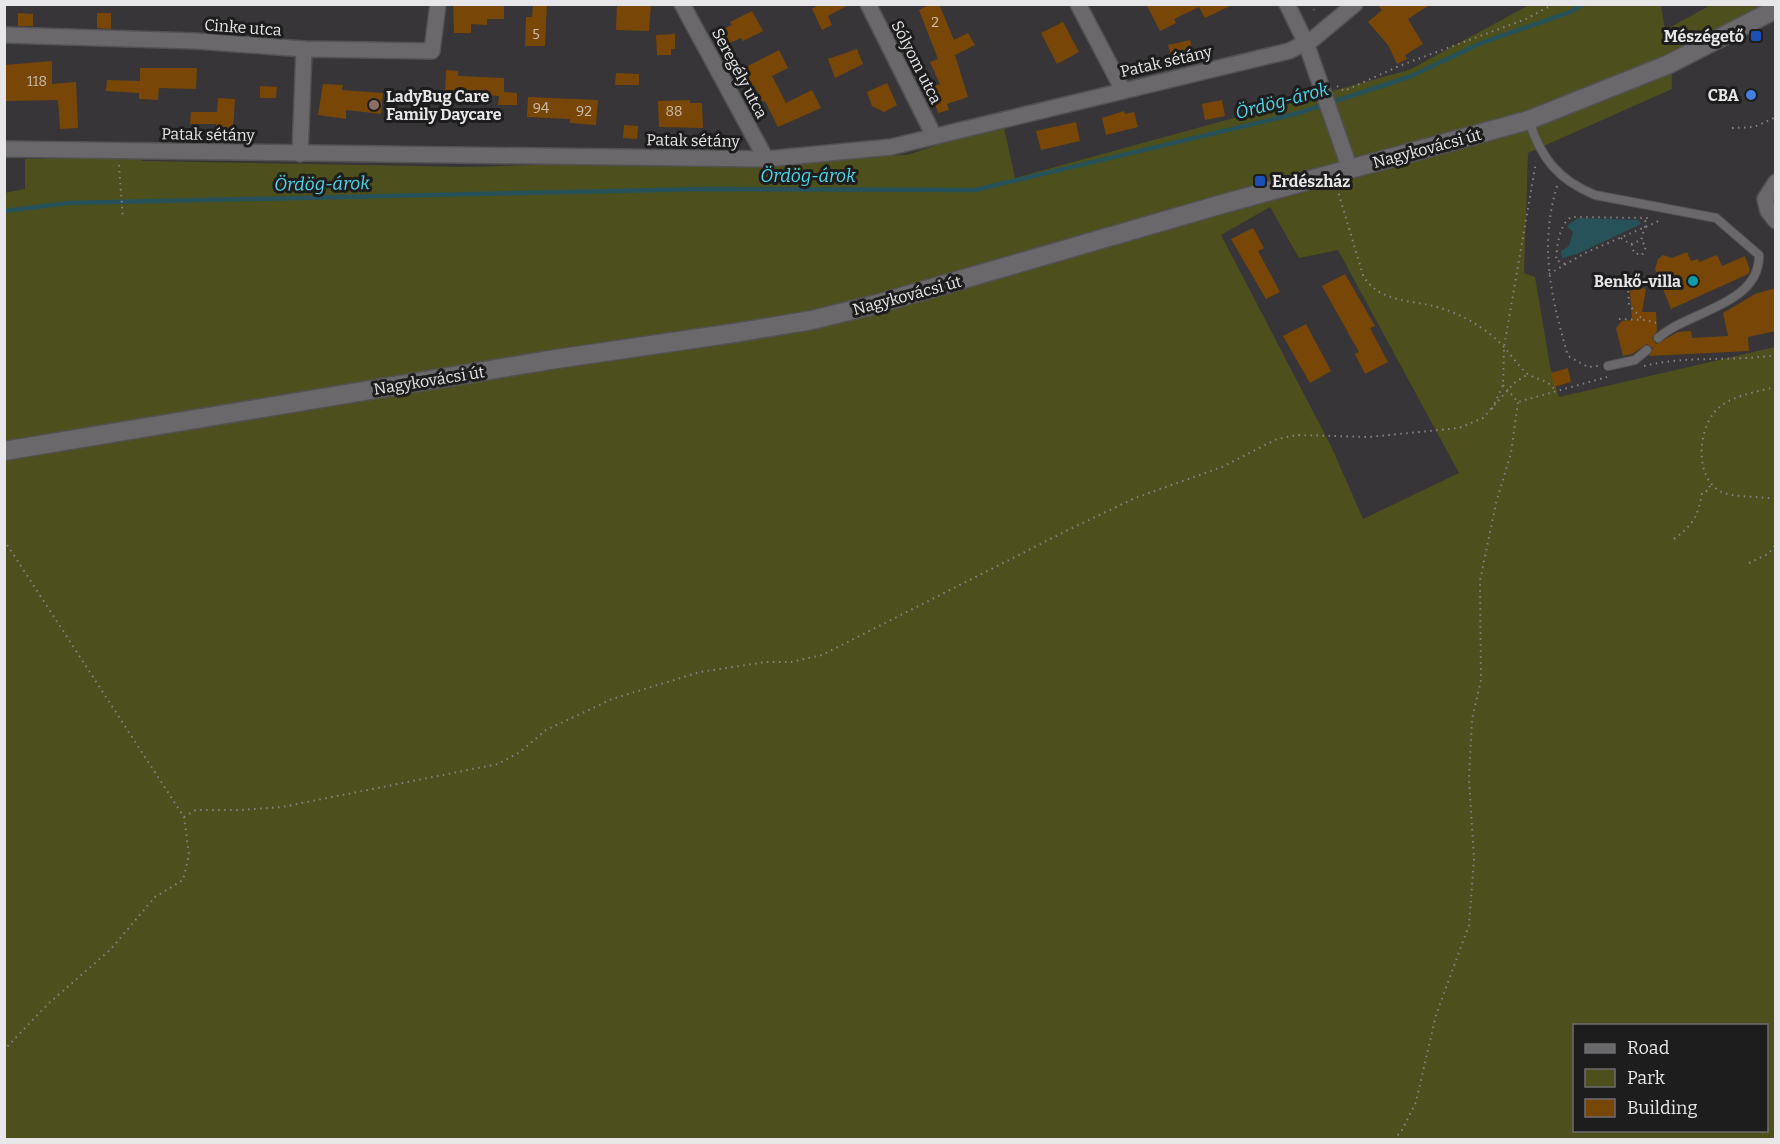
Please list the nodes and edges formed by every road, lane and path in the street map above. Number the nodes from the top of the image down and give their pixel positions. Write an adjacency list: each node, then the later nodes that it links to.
1 (438, 4): 13 (street, Cinke utca)
2 (682, 4): 24 (street, Seregély utca)
3 (868, 4): 19 (street, Sólyom utca)
4 (1078, 4): 14 (street)
5 (1287, 4): 12 (street)
6 (1311, 4): 10 (path)
7 (1355, 4): 12 (street, Patak sétány)
8 (1554, 4): 15 (path)
9 (1776, 9): 17 (street, Nagykovácsi út)
10 (1314, 10)
11 (4, 36): 13 (street, Cinke utca)
12 (1306, 44): 14 (street, Patak sétány); 15 (street)
13 (304, 49): 23 (street)
14 (1123, 90): 19 (street, Patak sétány)
15 (1322, 90): 25 (street)
16 (1776, 117): 18 (path)
17 (1529, 120): 20 (lane); 25 (street, Nagykovácsi út)
18 (1732, 128)
19 (934, 136): 24 (street, Patak sétány)
20 (1538, 148): 26 (lane); 43 (path)
21 (4, 149): 22 (street, Patak sétány)
22 (118, 150): 23 (street, Patak sétány); 30 (path)
23 (300, 154): 24 (street, Patak sétány)
24 (766, 159)
25 (1342, 171): 43 (path); 56 (street, Nagykovácsi út)
26 (1560, 174): 28 (lane); 37 (path)
27 (1776, 182): 31 (street)
28 (1661, 212): 29 (path); 32 (path); 41 (lane)
29 (1644, 218): 32 (path); 36 (path)
30 (123, 219)
31 (1776, 221)
32 (1645, 227): 33 (path); 34 (path)
33 (1620, 238): 35 (path); 36 (path)
34 (1641, 240): 35 (path); 35 (path)
35 (1631, 244)
36 (1565, 264): 37 (path)
37 (1549, 274): 46 (path)
38 (1628, 285): 40 (path)
39 (1619, 319): 40 (path)
40 (1643, 320): 41 (path)
41 (1666, 330): 42 (lane)
42 (1658, 338)
43 (1504, 346): 48 (path); 50 (path)
44 (1647, 350): 46 (lane)
45 (1776, 355): 47 (path)
46 (1608, 366)
47 (1635, 369)
48 (1528, 374): 52 (path); 53 (path)
49 (1614, 375): 52 (path)
50 (1503, 385): 53 (path); 55 (path)
51 (1776, 387): 57 (path)
52 (1555, 391): 54 (path)
53 (1506, 392): 54 (path); 55 (path)
54 (1518, 402): 65 (path)
55 (1490, 412): 63 (path)
56 (4, 451)
57 (1710, 484): 58 (path); 59 (path)
58 (1776, 499)
59 (1674, 539)
60 (4, 540): 63 (path)
61 (1776, 544): 62 (path)
62 (1749, 563)
63 (184, 817): 64 (path)
64 (4, 1050)
65 (1394, 1140)

